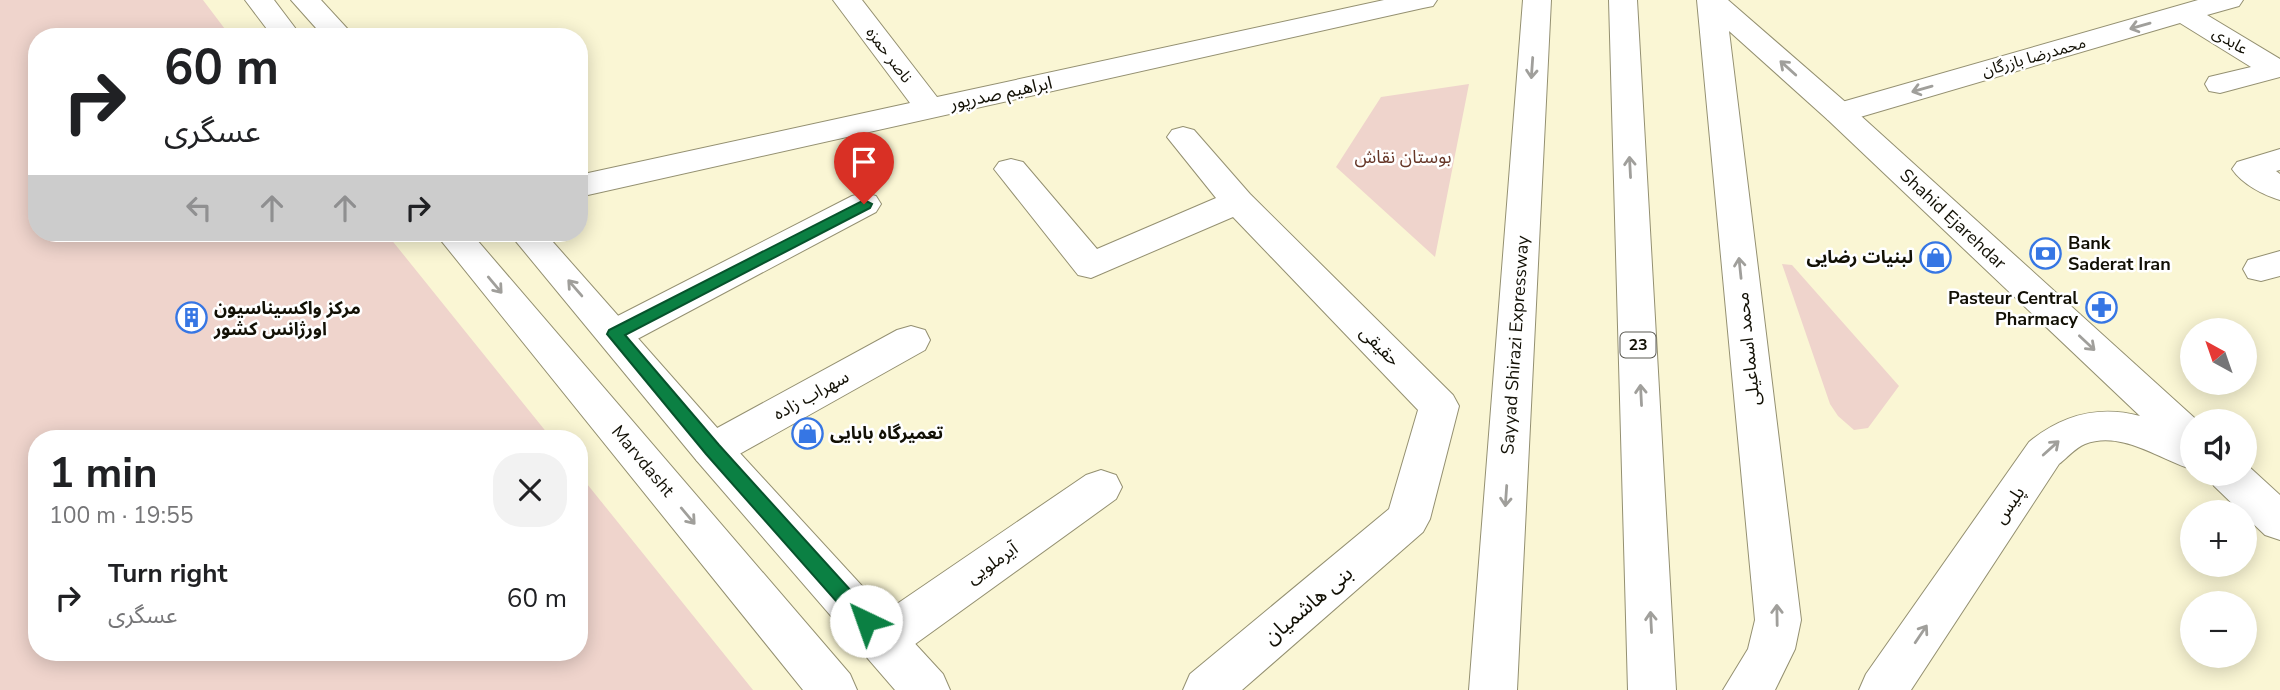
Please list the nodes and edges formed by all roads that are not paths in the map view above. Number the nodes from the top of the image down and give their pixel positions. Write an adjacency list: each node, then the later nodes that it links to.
1 (259, 0): 10 (main road)
2 (306, 0): 11 (main road)
3 (847, 0): 14 (main road, ناصر حمزه)
4 (1423, 0): 14 (main road, ابراهیم صدرپور)
5 (1537, 0): 39 (main road, Sayyad Shirazi Expressway, one-way to 39)
6 (1623, 0): 40 (main road, 23, one-way to 6)
7 (1711, 0): 15 (main road, Shahid Ejarehdar, one-way to 7); 35 (main road, محمد اسماعیلی, one-way to 7)
8 (2229, 0): 9 (main road, محمدرضا بازرگان)
9 (2183, 13): 12 (main road, عابدی); 15 (main road, محمدرضا بازرگان, one-way to 15)
10 (281, 28)
11 (332, 28)
12 (2278, 69): 13 (main road)
13 (2220, 85)
14 (930, 109): 19 (main road, ابراهیم صدرپور)
15 (1839, 113): 27 (main road, Shahid Ejarehdar, one-way to 27)
16 (1184, 137): 21 (main road, حقیقی)
17 (2280, 159): 20 (main road)
18 (1011, 169): 21 (main road)
19 (588, 184)
20 (2280, 190)
21 (1238, 202): 32 (main road, حقیقی)
22 (864, 204): 25 (main road)
23 (460, 242): 36 (main road, Marvdasht, one-way to 36)
24 (534, 242): 25 (main road, one-way to 24)
25 (615, 334): 29 (main road)
26 (911, 340): 29 (main road, سهراب زاده)
27 (2180, 429)
28 (2180, 448): 41 (main road, پلیس, one-way to 28)
29 (712, 450): 34 (main road)
30 (1101, 486): 34 (main road, آیرملویی)
31 (2242, 486): 33 (main road)
32 (1408, 519): 38 (main road, بنی هاشمیان)
33 (2280, 522)
34 (883, 640): 37 (main road)
35 (1752, 684)
36 (833, 690)
37 (926, 690)
38 (1207, 690)
39 (1493, 690)
40 (1652, 690)
41 (1882, 690)

